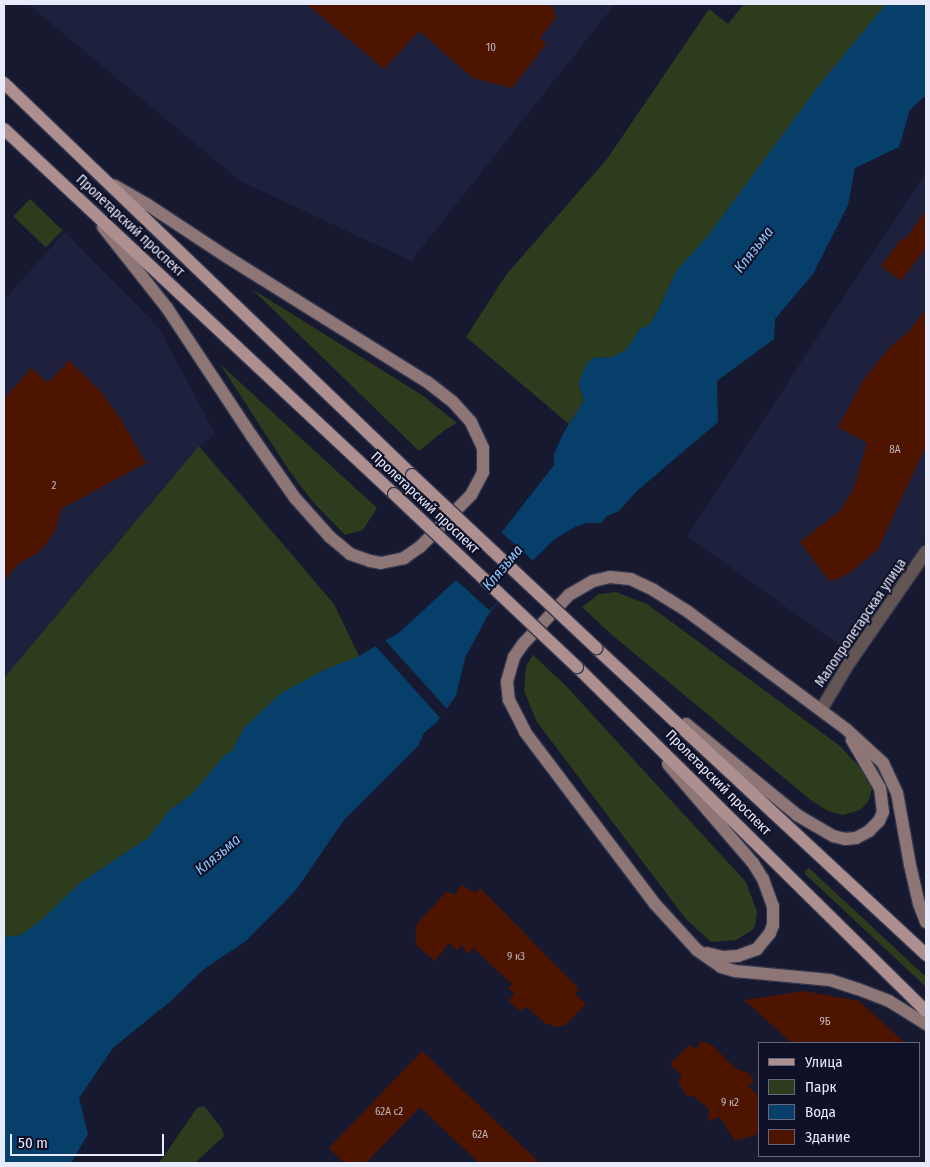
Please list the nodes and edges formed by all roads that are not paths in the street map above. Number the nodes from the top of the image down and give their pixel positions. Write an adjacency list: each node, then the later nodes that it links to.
1 (4, 83): 3 (main road, Пролетарский проспект)
2 (4, 129): 4 (main road, Пролетарский проспект)
3 (99, 177): 4 (main road); 6 (main road, Пролетарский проспект, bridge)
4 (81, 201): 7 (main road, Пролетарский проспект, bridge)
5 (926, 552): 8 (street, Малопролетарская улица)
6 (633, 681): 9 (main road); 12 (main road, Пролетарский проспект)
7 (616, 703): 11 (main road); 13 (main road, Пролетарский проспект)
8 (820, 710): 9 (main road); 11 (main road)
9 (846, 729): 10 (main road)
10 (926, 922)
11 (697, 950): 14 (main road)
12 (926, 955)
13 (926, 1011)
14 (926, 1024)

